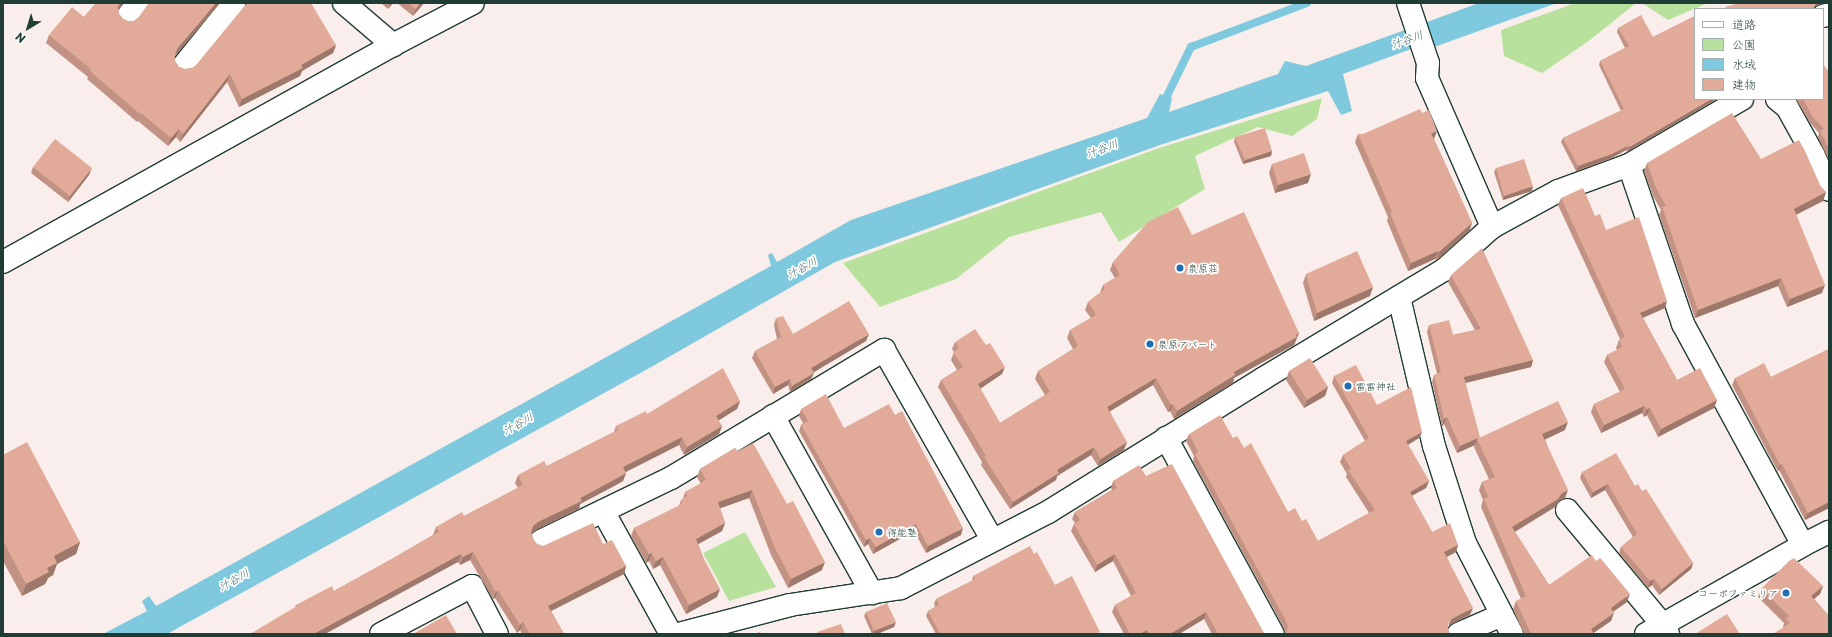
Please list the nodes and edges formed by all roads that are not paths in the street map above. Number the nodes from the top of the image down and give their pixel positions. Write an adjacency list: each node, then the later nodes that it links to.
1 (234, 3): 6 (street)
2 (344, 3): 5 (street)
3 (473, 3): 5 (street)
4 (1408, 4): 11 (street)
5 (393, 45): 12 (street)
6 (184, 65)
7 (1740, 100): 9 (street)
8 (1778, 100): 10 (street)
9 (1629, 165): 11 (street); 21 (street)
10 (1829, 190)
11 (1492, 227): 13 (street)
12 (3, 262)
13 (1399, 297): 15 (street); 23 (street)
14 (773, 416): 17 (street); 19 (street); 22 (street)
15 (1166, 438): 19 (street); 29 (street)
16 (1567, 510): 24 (street)
17 (603, 511): 20 (street); 27 (street)
18 (1829, 532): 21 (street)
19 (992, 539): 22 (street)
20 (541, 541)
21 (1803, 545): 24 (street)
22 (872, 593): 28 (street)
23 (1507, 625): 30 (street)
24 (1659, 631)
25 (381, 634): 26 (street)
26 (497, 634)
27 (672, 634)
28 (679, 634)
29 (1273, 634)
30 (1458, 634)

